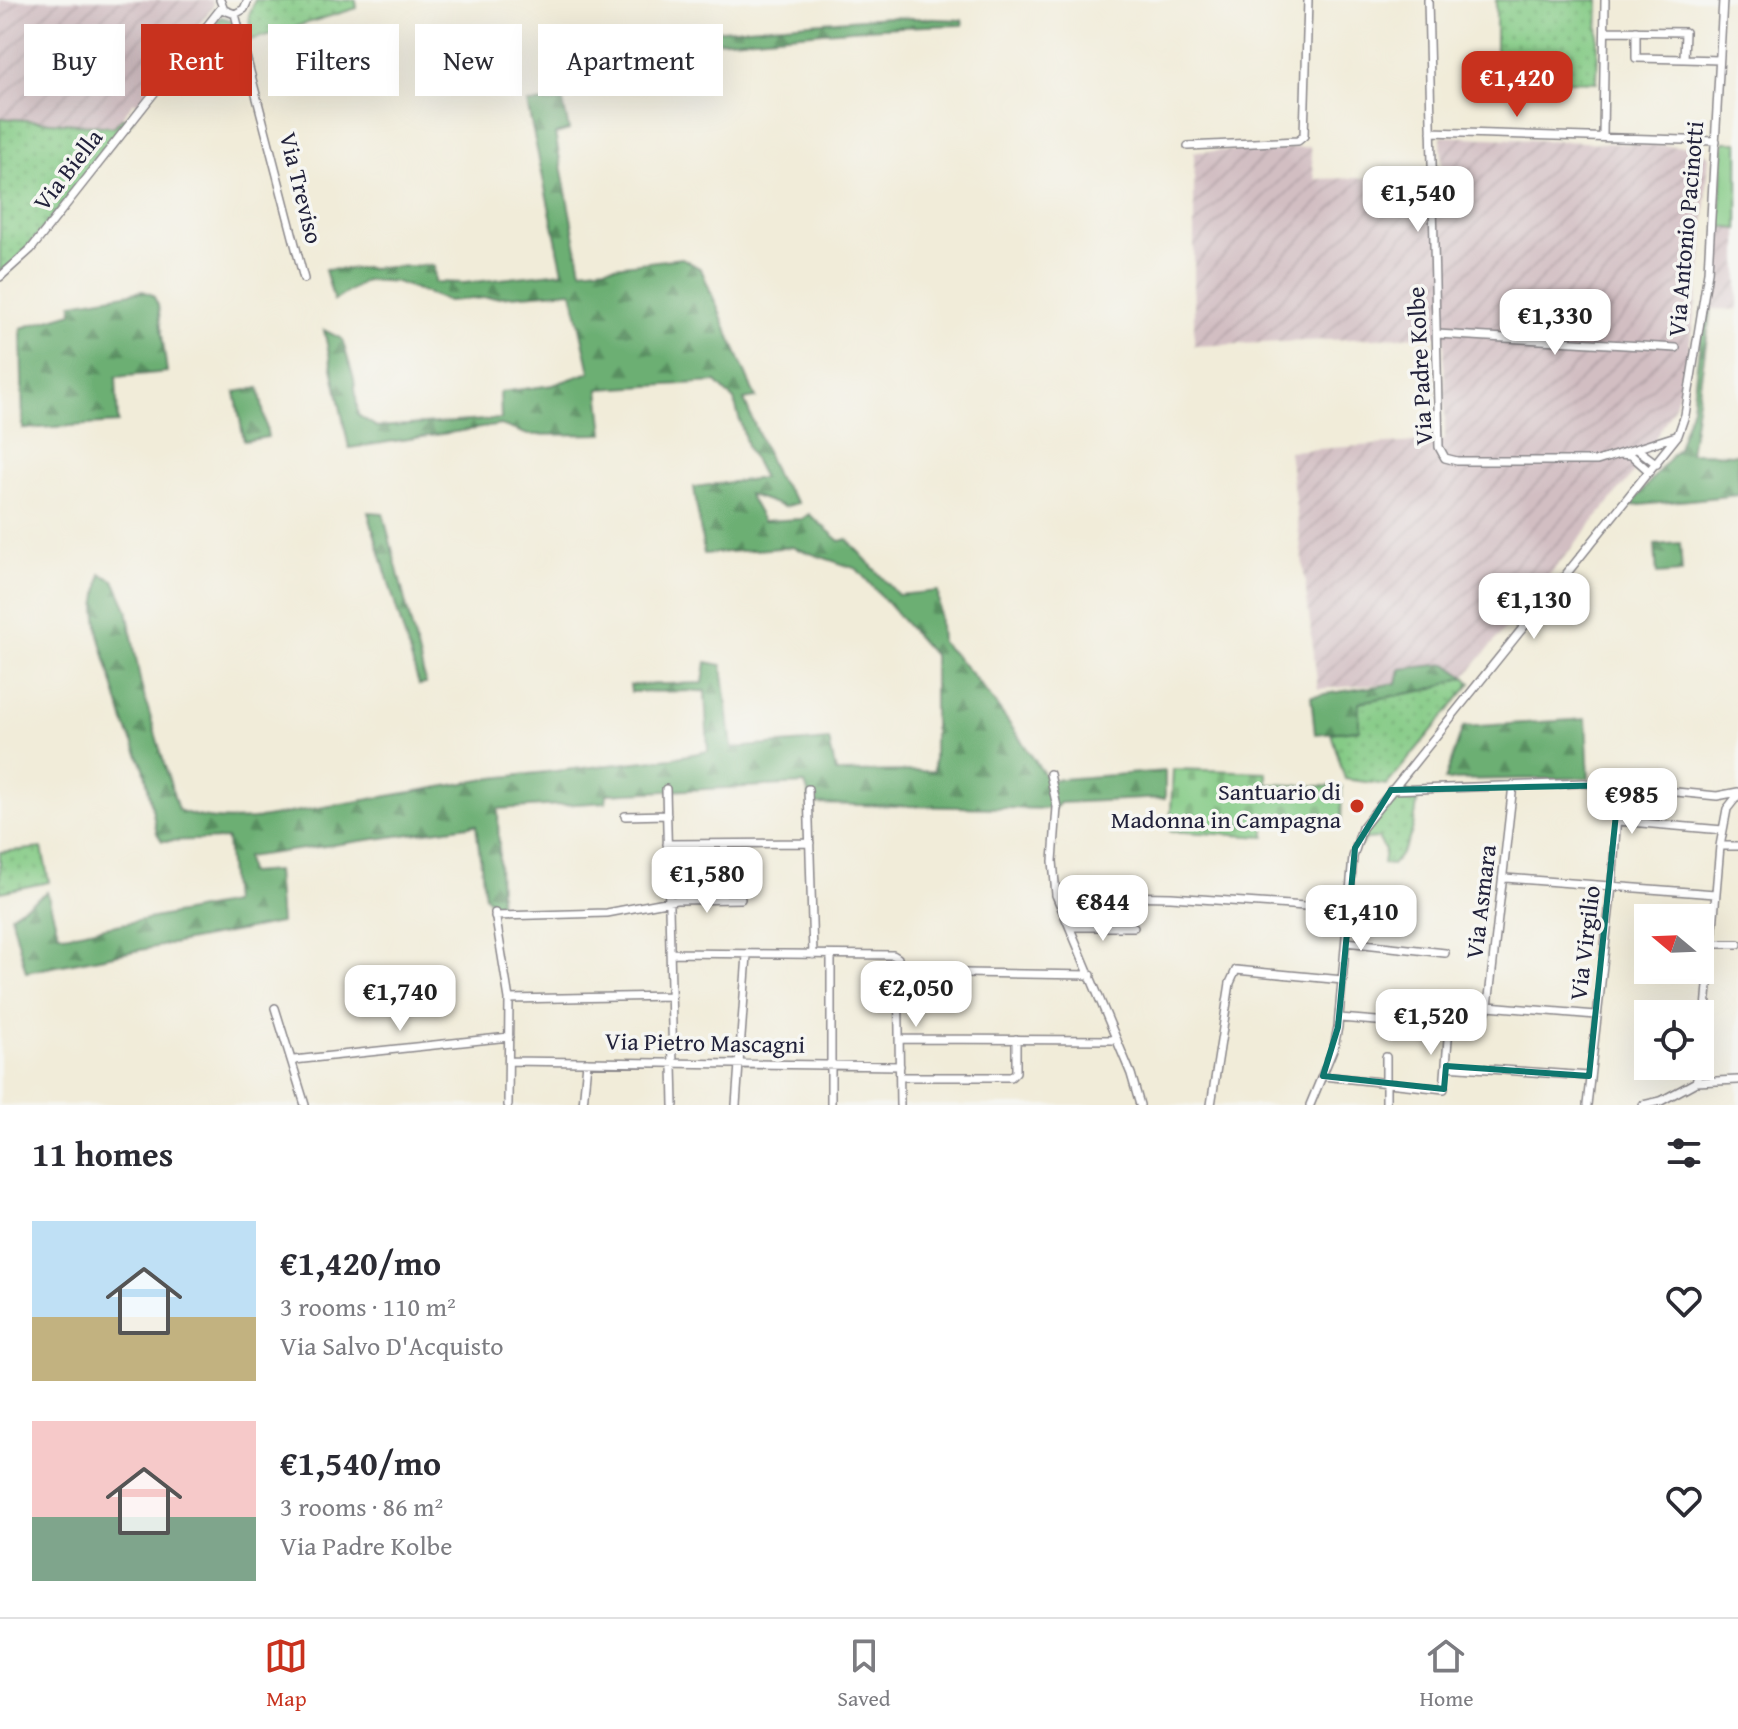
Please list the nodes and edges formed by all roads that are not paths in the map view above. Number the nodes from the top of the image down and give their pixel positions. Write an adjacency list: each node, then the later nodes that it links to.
1 (248, 0): 7 (street)
2 (1308, 0): 15 (street)
3 (1428, 0): 12 (street, Via Padre Kolbe)
4 (1605, 0): 8 (street)
5 (1723, 0): 11 (street, Via Antonio Pacinotti)
6 (221, 4): 7 (street); 16 (street, Via Biella)
7 (235, 14): 17 (street, Via Treviso)
8 (1605, 31): 9 (street); 13 (street)
9 (1636, 31): 10 (street); 10 (street)
10 (1684, 59): 11 (street)
11 (1719, 60): 14 (street, Via Antonio Pacinotti)
12 (1431, 132): 13 (street); 18 (street, Via Padre Kolbe)
13 (1603, 136): 14 (street)
14 (1716, 141): 20 (street, Via Antonio Pacinotti)
15 (1188, 146)
16 (0, 277)
17 (304, 279)
18 (1437, 334): 19 (street); 22 (street, Via Padre Kolbe)
19 (1676, 348)
20 (1678, 435): 21 (street, Via Padre Kolbe); 23 (street, Via Antonio Pacinotti)
21 (1635, 448): 22 (street, Via Padre Kolbe); 23 (street)
22 (1619, 454): 24 (street)
23 (1657, 464): 24 (street, Via Antonio Pacinotti)
24 (1650, 472): 30 (street, Via Antonio Pacinotti)
25 (1050, 774): 43 (street)
26 (1513, 785): 27 (street); 30 (street); 40 (street, Via Asmara)
27 (1619, 785): 31 (street); 34 (street, Via Virgilio)
28 (666, 789): 32 (street)
29 (808, 789): 36 (street)
30 (1391, 790): 46 (street, Via Antonio Pacinotti)
31 (1738, 793): 35 (street)
32 (667, 815): 33 (street); 37 (street)
33 (625, 816)
34 (1618, 821): 35 (street); 41 (street, Via Virgilio)
35 (1723, 830): 38 (street)
36 (810, 843): 37 (street); 56 (street)
37 (667, 844): 45 (street)
38 (1720, 846): 39 (street); 42 (street)
39 (1738, 846)
40 (1505, 878): 41 (street); 64 (street, Via Asmara)
41 (1612, 886): 42 (street); 66 (street, Via Virgilio)
42 (1715, 894): 47 (street)
43 (1056, 895): 46 (street); 48 (street)
44 (741, 899): 45 (street)
45 (669, 902): 53 (street); 63 (street)
46 (1349, 909): 50 (street, Via Antonio Pacinotti)
47 (1714, 911)
48 (1072, 927): 49 (street); 59 (street)
49 (1134, 927)
50 (1346, 942): 54 (street); 60 (street, Via Antonio Pacinotti)
51 (1714, 944): 52 (street)
52 (1738, 944)
53 (670, 953): 55 (street); 62 (street)
54 (1445, 953)
55 (747, 955): 56 (street); 77 (street)
56 (813, 955): 57 (street)
57 (831, 956): 58 (street); 79 (street)
58 (900, 972): 59 (street); 70 (street)
59 (1091, 975): 72 (street)
60 (1343, 980): 67 (street, Via Antonio Pacinotti); 97 (street)
61 (1708, 984): 86 (street)
62 (671, 996): 63 (street); 78 (street)
63 (509, 999): 69 (street)
64 (1488, 1006): 66 (street); 68 (street)
65 (275, 1008): 74 (street)
66 (1596, 1015): 83 (street, Via Virgilio)
67 (1340, 1018): 68 (street); 82 (street, Via Antonio Pacinotti)
68 (1449, 1027): 81 (street)
69 (509, 1037): 74 (street); 75 (street)
70 (900, 1039): 71 (street); 80 (street)
71 (1016, 1039): 72 (street); 84 (street)
72 (1117, 1040): 96 (street)
73 (1386, 1057): 87 (street)
74 (294, 1060): 89 (street)
75 (509, 1061): 76 (street, Via Pietro Mascagni); 90 (street)
76 (587, 1062): 78 (street, Via Pietro Mascagni); 91 (street)
77 (738, 1062): 78 (street, Via Pietro Mascagni); 79 (street, Via Pietro Mascagni); 93 (street)
78 (673, 1063): 92 (street)
79 (831, 1065): 80 (street, Via Pietro Mascagni); 94 (street)
80 (900, 1066): 84 (street)
81 (1446, 1066): 83 (street); 87 (street)
82 (1323, 1076): 87 (street); 98 (street, Via Antonio Pacinotti)
83 (1589, 1076): 100 (street, Via Virgilio)
84 (900, 1077): 95 (street)
85 (1738, 1080): 86 (street)
86 (1696, 1082): 88 (street)
87 (1386, 1083): 99 (street)
88 (1670, 1101): 101 (street)
89 (305, 1105)
90 (508, 1105)
91 (583, 1105)
92 (674, 1105)
93 (736, 1105)
94 (831, 1105)
95 (900, 1105)
96 (1140, 1105)
97 (1211, 1105)
98 (1310, 1105)
99 (1386, 1105)
100 (1587, 1105)
101 (1643, 1105)

